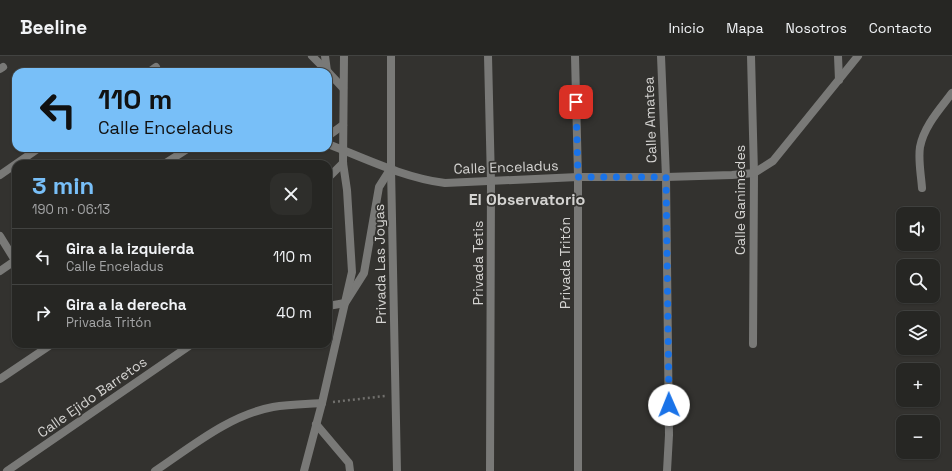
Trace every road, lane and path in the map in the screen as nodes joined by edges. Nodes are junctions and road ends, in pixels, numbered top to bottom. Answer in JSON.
{"nodes":[{"id":1,"x":312,"y":56,"type":"edge"},
{"id":2,"x":325,"y":56,"type":"edge"},
{"id":3,"x":344,"y":56,"type":"edge"},
{"id":4,"x":391,"y":56,"type":"edge"},
{"id":5,"x":488,"y":56,"type":"edge"},
{"id":6,"x":575,"y":56,"type":"edge"},
{"id":7,"x":661,"y":56,"type":"edge"},
{"id":8,"x":751,"y":56,"type":"edge"},
{"id":9,"x":838,"y":56,"type":"edge"},
{"id":10,"x":858,"y":56,"type":"edge"},
{"id":11,"x":324,"y":68,"type":"edge"},
{"id":12,"x":327,"y":68,"type":"edge"},
{"id":13,"x":332,"y":76,"type":"edge"},
{"id":14,"x":838,"y":80,"type":"junction"},
{"id":15,"x":343,"y":88,"type":"junction"},
{"id":16,"x":952,"y":94,"type":"edge"},
{"id":17,"x":343,"y":125,"type":"junction"},
{"id":18,"x":332,"y":133,"type":"edge"},
{"id":19,"x":332,"y":146,"type":"edge"},
{"id":20,"x":343,"y":150,"type":"junction"},
{"id":21,"x":33,"y":152,"type":"edge"},
{"id":22,"x":183,"y":152,"type":"edge"},
{"id":23,"x":22,"y":160,"type":"edge"},
{"id":24,"x":170,"y":160,"type":"edge"},
{"id":25,"x":343,"y":163,"type":"junction"},
{"id":26,"x":12,"y":167,"type":"edge"},
{"id":27,"x":391,"y":168,"type":"junction"},
{"id":28,"x":754,"y":173,"type":"junction"},
{"id":29,"x":332,"y":174,"type":"edge"},
{"id":30,"x":0,"y":175,"type":"edge"},
{"id":31,"x":578,"y":177,"type":"junction"},
{"id":32,"x":666,"y":177,"type":"junction"},
{"id":33,"x":491,"y":182,"type":"junction"},
{"id":34,"x":922,"y":188,"type":"dead end"},
{"id":35,"x":0,"y":236,"type":"edge"},
{"id":36,"x":12,"y":255,"type":"edge"},
{"id":37,"x":12,"y":264,"type":"edge"},
{"id":38,"x":0,"y":272,"type":"edge"},
{"id":39,"x":344,"y":303,"type":"junction"},
{"id":40,"x":332,"y":305,"type":"edge"},
{"id":41,"x":753,"y":344,"type":"dead end"},
{"id":42,"x":46,"y":348,"type":"edge"},
{"id":43,"x":186,"y":348,"type":"edge"},
{"id":44,"x":0,"y":379,"type":"edge"},
{"id":45,"x":396,"y":395,"type":"junction"},
{"id":46,"x":322,"y":403,"type":"junction"},
{"id":47,"x":316,"y":424,"type":"junction"},
{"id":48,"x":7,"y":471,"type":"edge"},
{"id":49,"x":155,"y":471,"type":"edge"},
{"id":50,"x":304,"y":471,"type":"edge"},
{"id":51,"x":350,"y":471,"type":"edge"},
{"id":52,"x":397,"y":471,"type":"edge"},
{"id":53,"x":490,"y":471,"type":"edge"},
{"id":54,"x":578,"y":471,"type":"edge"},
{"id":55,"x":667,"y":471,"type":"edge"}],
"edges":[{"from":1,"to":11,"type":"street"},
{"from":2,"to":12,"type":"street"},
{"from":3,"to":15,"type":"street"},
{"from":4,"to":27,"type":"street","name":"Privada Las Joyas"},
{"from":5,"to":33,"type":"street","name":"Privada Tetis"},
{"from":6,"to":31,"type":"street","name":"Privada Tritón"},
{"from":7,"to":32,"type":"street","name":"Calle Amatea"},
{"from":8,"to":28,"type":"street","name":"Calle Ganimedes"},
{"from":9,"to":14,"type":"street"},
{"from":10,"to":14,"type":"street"},
{"from":13,"to":15,"type":"street"},
{"from":14,"to":28,"type":"street"},
{"from":15,"to":17,"type":"street"},
{"from":16,"to":34,"type":"street"},
{"from":17,"to":18,"type":"street"},
{"from":17,"to":20,"type":"street"},
{"from":19,"to":20,"type":"street","name":"Calle Enceladus"},
{"from":20,"to":25,"type":"street"},
{"from":20,"to":27,"type":"street","name":"Calle Enceladus"},
{"from":21,"to":23,"type":"street"},
{"from":22,"to":24,"type":"street"},
{"from":25,"to":29,"type":"street"},
{"from":25,"to":39,"type":"street"},
{"from":26,"to":30,"type":"street"},
{"from":27,"to":33,"type":"street","name":"Calle Enceladus"},
{"from":27,"to":39,"type":"street"},
{"from":27,"to":45,"type":"street","name":"Privada Las Joyas"},
{"from":28,"to":32,"type":"street","name":"Calle Enceladus"},
{"from":28,"to":41,"type":"street","name":"Calle Ganimedes"},
{"from":31,"to":32,"type":"street","name":"Calle Enceladus"},
{"from":31,"to":33,"type":"street","name":"Calle Enceladus"},
{"from":31,"to":54,"type":"street","name":"Privada Tritón"},
{"from":32,"to":55,"type":"street","name":"Calle Amatea"},
{"from":33,"to":53,"type":"street","name":"Privada Tetis"},
{"from":35,"to":36,"type":"street"},
{"from":37,"to":38,"type":"street"},
{"from":39,"to":40,"type":"street"},
{"from":39,"to":46,"type":"street"},
{"from":42,"to":44,"type":"street"},
{"from":43,"to":48,"type":"street","name":"Calle Ejido Barretos"},
{"from":45,"to":46,"type":"path"},
{"from":45,"to":52,"type":"street","name":"Privada Las Joyas"},
{"from":46,"to":47,"type":"street"},
{"from":46,"to":49,"type":"street"},
{"from":47,"to":50,"type":"street"},
{"from":47,"to":51,"type":"street"}]}
